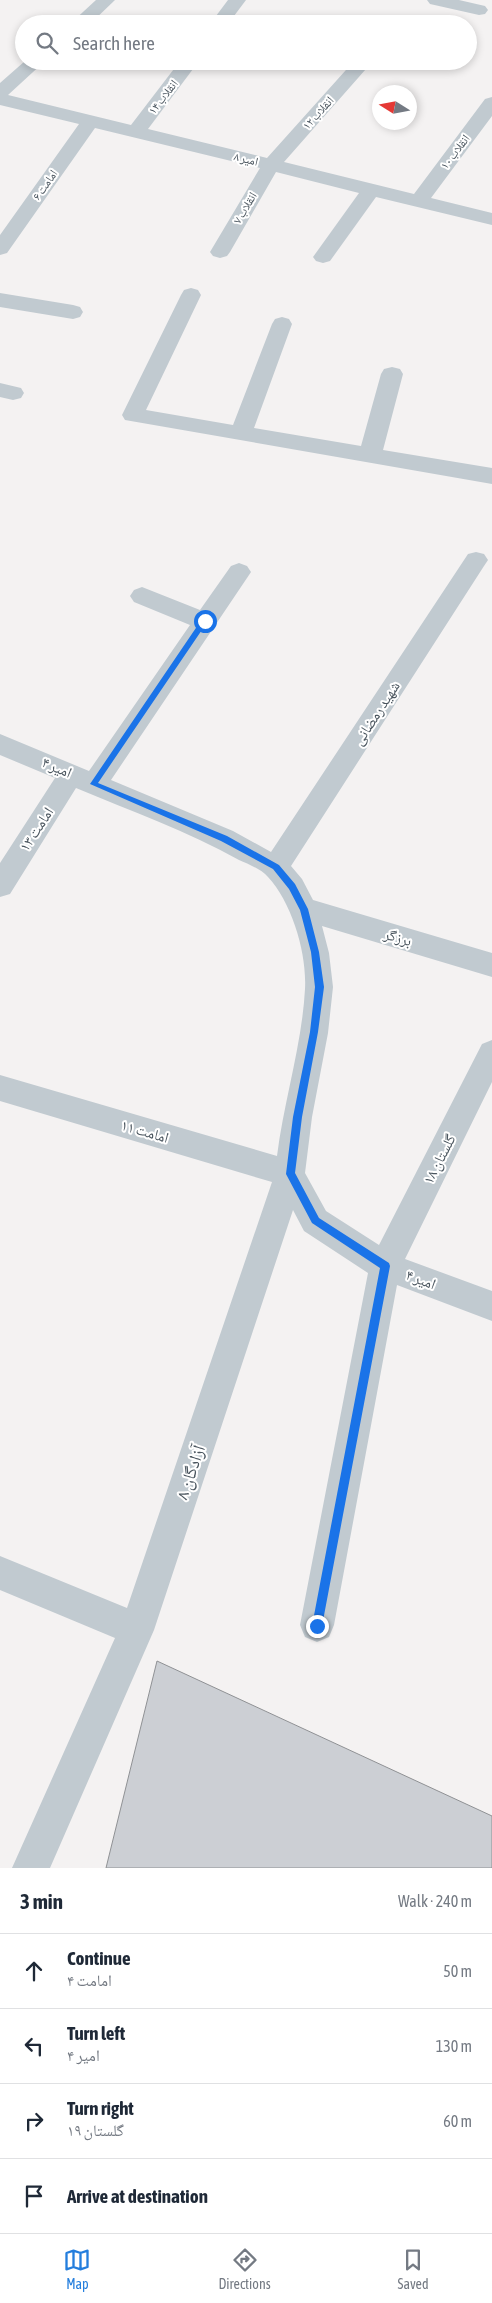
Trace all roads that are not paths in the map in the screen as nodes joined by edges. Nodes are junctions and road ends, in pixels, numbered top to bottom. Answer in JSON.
{"nodes":[{"id":1,"x":106,"y":0,"type":"edge"},
{"id":2,"x":237,"y":0,"type":"edge"},
{"id":3,"x":436,"y":0,"type":"edge"},
{"id":4,"x":479,"y":10,"type":"dead end"},
{"id":5,"x":89,"y":15,"type":"edge"},
{"id":6,"x":226,"y":15,"type":"edge"},
{"id":7,"x":26,"y":70,"type":"edge"},
{"id":8,"x":183,"y":70,"type":"edge"},
{"id":9,"x":356,"y":70,"type":"edge"},
{"id":10,"x":0,"y":93,"type":"edge"},
{"id":11,"x":0,"y":99,"type":"edge"},
{"id":12,"x":492,"y":103,"type":"edge"},
{"id":13,"x":90,"y":121,"type":"junction"},
{"id":14,"x":136,"y":132,"type":"junction"},
{"id":15,"x":271,"y":165,"type":"junction"},
{"id":16,"x":372,"y":189,"type":"junction"},
{"id":17,"x":419,"y":201,"type":"junction"},
{"id":18,"x":492,"y":219,"type":"edge"},
{"id":19,"x":0,"y":249,"type":"edge"},
{"id":20,"x":220,"y":252,"type":"dead end"},
{"id":21,"x":324,"y":257,"type":"dead end"},
{"id":22,"x":191,"y":295,"type":"dead end"},
{"id":23,"x":0,"y":300,"type":"edge"},
{"id":24,"x":73,"y":312,"type":"dead end"},
{"id":25,"x":282,"y":324,"type":"dead end"},
{"id":26,"x":392,"y":374,"type":"dead end"},
{"id":27,"x":241,"y":434,"type":"junction"},
{"id":28,"x":370,"y":455,"type":"junction"},
{"id":29,"x":492,"y":476,"type":"edge"},
{"id":30,"x":476,"y":560,"type":"dead end"},
{"id":31,"x":238,"y":572,"type":"dead end"},
{"id":32,"x":142,"y":596,"type":"dead end"},
{"id":33,"x":205,"y":621,"type":"junction"},
{"id":34,"x":0,"y":744,"type":"edge"},
{"id":35,"x":83,"y":779,"type":"junction"},
{"id":36,"x":276,"y":867,"type":"junction"},
{"id":37,"x":0,"y":886,"type":"edge"},
{"id":38,"x":304,"y":909,"type":"junction"},
{"id":39,"x":492,"y":965,"type":"edge"},
{"id":40,"x":492,"y":1053,"type":"edge"},
{"id":41,"x":0,"y":1088,"type":"edge"},
{"id":42,"x":290,"y":1174,"type":"junction"},
{"id":43,"x":385,"y":1266,"type":"junction"},
{"id":44,"x":492,"y":1306,"type":"edge"},
{"id":45,"x":0,"y":1573,"type":"edge"},
{"id":46,"x":317,"y":1626,"type":"dead end"},
{"id":47,"x":137,"y":1630,"type":"junction"},
{"id":48,"x":31,"y":1868,"type":"edge"}],
"edges":[{"from":1,"to":5,"type":"street"},
{"from":2,"to":6,"type":"street"},
{"from":3,"to":4,"type":"street"},
{"from":7,"to":10,"type":"street"},
{"from":8,"to":14,"type":"street","name":"انقلاب ۱۴"},
{"from":9,"to":15,"type":"street","name":"انقلاب ۱۲"},
{"from":11,"to":13,"type":"street","name":"امیر ۸"},
{"from":12,"to":17,"type":"street","name":"انقلاب ۱۰"},
{"from":13,"to":14,"type":"street","name":"امیر ۸"},
{"from":13,"to":19,"type":"street","name":"امامت ۶"},
{"from":14,"to":15,"type":"street","name":"امیر ۸"},
{"from":15,"to":16,"type":"street","name":"امیر ۸"},
{"from":15,"to":20,"type":"street","name":"انقلاب ۷"},
{"from":16,"to":17,"type":"street","name":"امیر ۸"},
{"from":16,"to":21,"type":"street"},
{"from":17,"to":18,"type":"street","name":"امیر ۸"},
{"from":22,"to":27,"type":"street"},
{"from":23,"to":24,"type":"street"},
{"from":25,"to":27,"type":"street"},
{"from":26,"to":28,"type":"street"},
{"from":27,"to":28,"type":"street"},
{"from":28,"to":29,"type":"street"},
{"from":30,"to":36,"type":"street","name":"شهید رمضانی"},
{"from":31,"to":33,"type":"street","name":"امامت ۱۳"},
{"from":32,"to":33,"type":"street"},
{"from":33,"to":35,"type":"street","name":"امامت ۱۳"},
{"from":34,"to":35,"type":"street","name":"امیر ۴"},
{"from":35,"to":36,"type":"street","name":"امیر ۴"},
{"from":35,"to":37,"type":"street","name":"امامت ۱۳"},
{"from":36,"to":38,"type":"street","name":"امیر ۴"},
{"from":38,"to":39,"type":"street","name":"برزگر"},
{"from":38,"to":42,"type":"street","name":"امیر ۴"},
{"from":40,"to":43,"type":"street","name":"گلستان ۱۸"},
{"from":41,"to":42,"type":"street","name":"امامت ۱۱"},
{"from":42,"to":43,"type":"street","name":"امیر ۴"},
{"from":42,"to":47,"type":"street","name":"آزادگان ۸"},
{"from":43,"to":44,"type":"street","name":"امیر ۴"},
{"from":43,"to":46,"type":"street","name":"گلستان ۱۸"},
{"from":45,"to":47,"type":"street"},
{"from":47,"to":48,"type":"street","name":"آزادگان ۸"}]}
